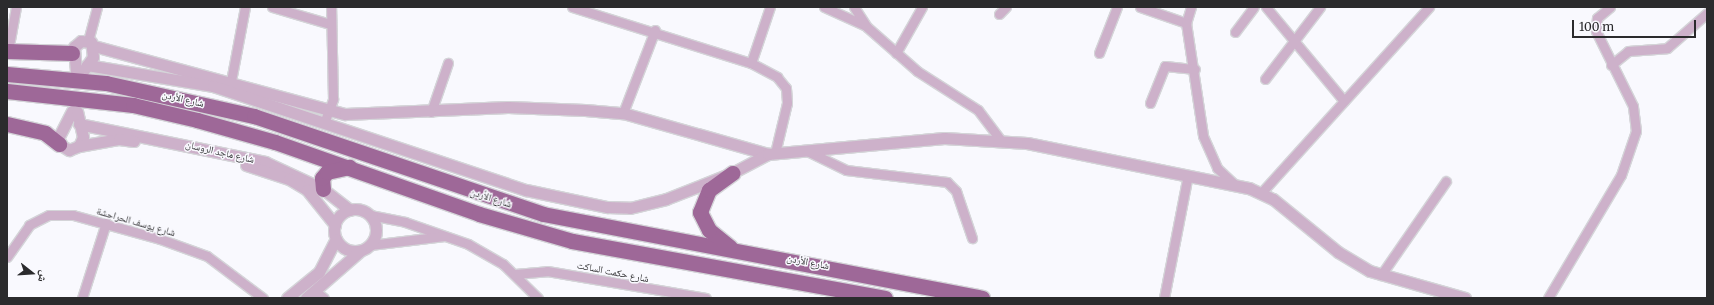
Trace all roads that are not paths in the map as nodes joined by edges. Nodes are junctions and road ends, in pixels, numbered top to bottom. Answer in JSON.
{"nodes":[{"id":1,"x":16,"y":7,"type":"edge"},
{"id":2,"x":97,"y":7,"type":"edge"},
{"id":3,"x":245,"y":7,"type":"edge"},
{"id":4,"x":272,"y":7,"type":"edge"},
{"id":5,"x":331,"y":7,"type":"edge"},
{"id":6,"x":572,"y":7,"type":"edge"},
{"id":7,"x":770,"y":7,"type":"edge"},
{"id":8,"x":824,"y":7,"type":"edge"},
{"id":9,"x":854,"y":7,"type":"edge"},
{"id":10,"x":922,"y":7,"type":"edge"},
{"id":11,"x":1006,"y":7,"type":"edge"},
{"id":12,"x":1117,"y":7,"type":"edge"},
{"id":13,"x":1140,"y":7,"type":"edge"},
{"id":14,"x":1191,"y":7,"type":"edge"},
{"id":15,"x":1254,"y":7,"type":"edge"},
{"id":16,"x":1266,"y":7,"type":"edge"},
{"id":17,"x":1320,"y":7,"type":"edge"},
{"id":18,"x":1429,"y":7,"type":"edge"},
{"id":19,"x":1610,"y":7,"type":"edge"},
{"id":20,"x":1707,"y":13,"type":"edge"},
{"id":21,"x":999,"y":14,"type":"dead end"},
{"id":22,"x":1186,"y":23,"type":"junction"},
{"id":23,"x":330,"y":24,"type":"junction"},
{"id":24,"x":867,"y":27,"type":"junction"},
{"id":25,"x":655,"y":30,"type":"junction"},
{"id":26,"x":1235,"y":32,"type":"dead end"},
{"id":27,"x":1296,"y":41,"type":"junction"},
{"id":28,"x":91,"y":43,"type":"junction"},
{"id":29,"x":7,"y":51,"type":"edge"},
{"id":30,"x":72,"y":53,"type":"junction"},
{"id":31,"x":896,"y":53,"type":"junction"},
{"id":32,"x":1099,"y":53,"type":"dead end"},
{"id":33,"x":448,"y":62,"type":"dead end"},
{"id":34,"x":752,"y":62,"type":"junction"},
{"id":35,"x":1611,"y":65,"type":"junction"},
{"id":36,"x":1195,"y":69,"type":"junction"},
{"id":37,"x":82,"y":70,"type":"junction"},
{"id":38,"x":7,"y":74,"type":"edge"},
{"id":39,"x":1265,"y":79,"type":"dead end"},
{"id":40,"x":231,"y":80,"type":"junction"},
{"id":41,"x":7,"y":91,"type":"edge"},
{"id":42,"x":1344,"y":101,"type":"junction"},
{"id":43,"x":1150,"y":103,"type":"dead end"},
{"id":44,"x":329,"y":110,"type":"junction"},
{"id":45,"x":431,"y":112,"type":"junction"},
{"id":46,"x":623,"y":113,"type":"junction"},
{"id":47,"x":324,"y":123,"type":"junction"},
{"id":48,"x":7,"y":124,"type":"edge"},
{"id":49,"x":79,"y":124,"type":"junction"},
{"id":50,"x":1000,"y":140,"type":"junction"},
{"id":51,"x":59,"y":144,"type":"junction"},
{"id":52,"x":79,"y":146,"type":"junction"},
{"id":53,"x":809,"y":152,"type":"junction"},
{"id":54,"x":772,"y":154,"type":"junction"},
{"id":55,"x":349,"y":167,"type":"junction"},
{"id":56,"x":732,"y":173,"type":"junction"},
{"id":57,"x":1188,"y":175,"type":"junction"},
{"id":58,"x":1446,"y":181,"type":"dead end"},
{"id":59,"x":1233,"y":183,"type":"junction"},
{"id":60,"x":323,"y":189,"type":"junction"},
{"id":61,"x":1261,"y":193,"type":"junction"},
{"id":62,"x":350,"y":210,"type":"junction"},
{"id":63,"x":370,"y":215,"type":"junction"},
{"id":64,"x":106,"y":223,"type":"junction"},
{"id":65,"x":335,"y":225,"type":"junction"},
{"id":66,"x":447,"y":236,"type":"junction"},
{"id":67,"x":972,"y":238,"type":"dead end"},
{"id":68,"x":336,"y":239,"type":"junction"},
{"id":69,"x":370,"y":245,"type":"junction"},
{"id":70,"x":731,"y":247,"type":"junction"},
{"id":71,"x":360,"y":251,"type":"junction"},
{"id":72,"x":7,"y":257,"type":"edge"},
{"id":73,"x":515,"y":274,"type":"junction"},
{"id":74,"x":1381,"y":275,"type":"junction"},
{"id":75,"x":315,"y":291,"type":"junction"},
{"id":76,"x":82,"y":298,"type":"edge"},
{"id":77,"x":263,"y":298,"type":"edge"},
{"id":78,"x":287,"y":298,"type":"edge"},
{"id":79,"x":306,"y":298,"type":"edge"},
{"id":80,"x":324,"y":298,"type":"edge"},
{"id":81,"x":538,"y":298,"type":"edge"},
{"id":82,"x":706,"y":298,"type":"edge"},
{"id":83,"x":885,"y":298,"type":"edge"},
{"id":84,"x":982,"y":298,"type":"edge"},
{"id":85,"x":1164,"y":298,"type":"edge"},
{"id":86,"x":1465,"y":298,"type":"edge"},
{"id":87,"x":1548,"y":298,"type":"edge"}],
"edges":[{"from":1,"to":29,"type":"street"},
{"from":2,"to":28,"type":"street"},
{"from":3,"to":40,"type":"street"},
{"from":4,"to":23,"type":"street"},
{"from":5,"to":23,"type":"street"},
{"from":6,"to":25,"type":"street"},
{"from":7,"to":34,"type":"street"},
{"from":8,"to":24,"type":"street"},
{"from":9,"to":24,"type":"street"},
{"from":10,"to":31,"type":"street"},
{"from":11,"to":21,"type":"street"},
{"from":12,"to":32,"type":"street"},
{"from":13,"to":22,"type":"street"},
{"from":14,"to":22,"type":"street"},
{"from":15,"to":26,"type":"street"},
{"from":16,"to":27,"type":"street"},
{"from":17,"to":27,"type":"street"},
{"from":18,"to":42,"type":"street"},
{"from":19,"to":35,"type":"street"},
{"from":20,"to":35,"type":"street"},
{"from":22,"to":36,"type":"street"},
{"from":23,"to":44,"type":"street"},
{"from":24,"to":31,"type":"street"},
{"from":25,"to":34,"type":"street"},
{"from":25,"to":46,"type":"street"},
{"from":27,"to":39,"type":"street"},
{"from":27,"to":42,"type":"street"},
{"from":28,"to":30,"type":"street"},
{"from":28,"to":37,"type":"street"},
{"from":28,"to":40,"type":"street"},
{"from":29,"to":30,"type":"highway"},
{"from":30,"to":37,"type":"street"},
{"from":31,"to":50,"type":"street"},
{"from":33,"to":45,"type":"street"},
{"from":34,"to":54,"type":"street"},
{"from":35,"to":87,"type":"street"},
{"from":36,"to":43,"type":"street"},
{"from":36,"to":59,"type":"street"},
{"from":37,"to":47,"type":"street"},
{"from":38,"to":70,"type":"highway","name":"شارع الأردن"},
{"from":40,"to":44,"type":"street"},
{"from":41,"to":55,"type":"highway","name":"شارع الأردن"},
{"from":42,"to":61,"type":"street"},
{"from":44,"to":45,"type":"street"},
{"from":44,"to":47,"type":"street"},
{"from":45,"to":46,"type":"street"},
{"from":46,"to":54,"type":"street"},
{"from":47,"to":56,"type":"street"},
{"from":48,"to":51,"type":"highway"},
{"from":49,"to":51,"type":"street"},
{"from":49,"to":52,"type":"street"},
{"from":49,"to":60,"type":"street","name":"شارع ماجد الروسان"},
{"from":50,"to":53,"type":"street"},
{"from":50,"to":57,"type":"street"},
{"from":51,"to":52,"type":"street","name":"شارع ماجد الروسان"},
{"from":52,"to":65,"type":"street","name":"شارع ماجد الروسان"},
{"from":53,"to":54,"type":"street"},
{"from":53,"to":67,"type":"street"},
{"from":54,"to":56,"type":"street"},
{"from":55,"to":60,"type":"highway"},
{"from":55,"to":83,"type":"highway","name":"شارع الأردن"},
{"from":56,"to":70,"type":"highway"},
{"from":57,"to":59,"type":"street"},
{"from":57,"to":85,"type":"street"},
{"from":58,"to":74,"type":"street"},
{"from":59,"to":61,"type":"street"},
{"from":60,"to":62,"type":"street","name":"شارع ماجد الروسان"},
{"from":61,"to":74,"type":"street"},
{"from":62,"to":63,"type":"street"},
{"from":62,"to":65,"type":"street"},
{"from":63,"to":66,"type":"street"},
{"from":63,"to":69,"type":"street"},
{"from":64,"to":72,"type":"street","name":"شارع يوسف الحراحشة"},
{"from":64,"to":76,"type":"street"},
{"from":64,"to":77,"type":"street","name":"شارع يوسف الحراحشة"},
{"from":65,"to":68,"type":"street"},
{"from":66,"to":69,"type":"street"},
{"from":66,"to":73,"type":"street"},
{"from":68,"to":71,"type":"street"},
{"from":68,"to":78,"type":"street"},
{"from":69,"to":71,"type":"street"},
{"from":70,"to":84,"type":"highway","name":"شارع الأردن"},
{"from":71,"to":75,"type":"street"},
{"from":73,"to":81,"type":"street"},
{"from":73,"to":82,"type":"street","name":"شارع حكمت الساكت"},
{"from":74,"to":86,"type":"street"},
{"from":75,"to":79,"type":"street"},
{"from":75,"to":80,"type":"street"}]}
